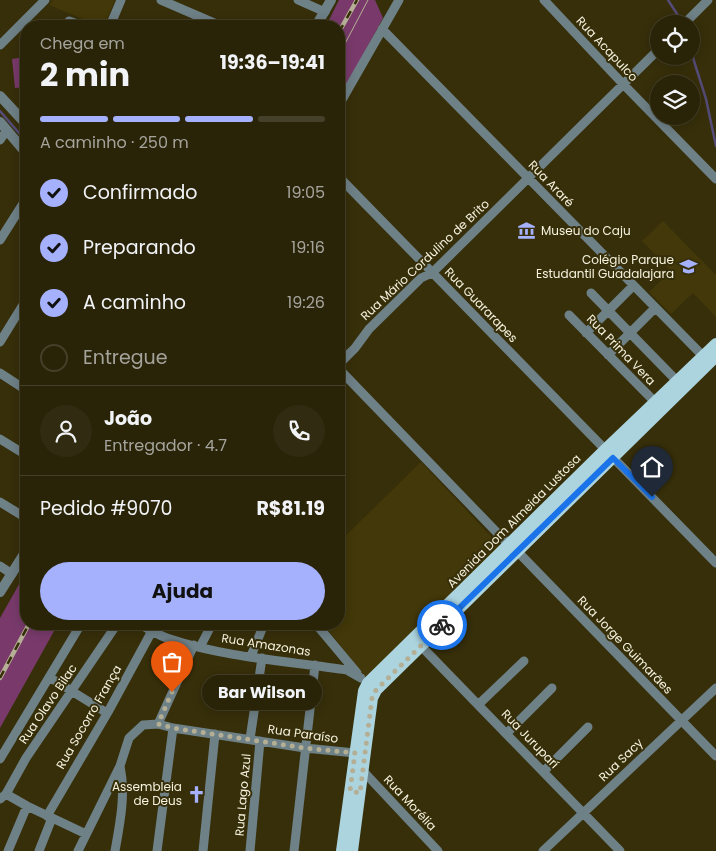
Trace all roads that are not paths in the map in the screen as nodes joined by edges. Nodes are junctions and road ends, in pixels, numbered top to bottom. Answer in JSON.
{"nodes":[{"id":1,"x":45,"y":0,"type":"edge"},
{"id":2,"x":121,"y":0,"type":"edge"},
{"id":3,"x":161,"y":0,"type":"edge"},
{"id":4,"x":298,"y":0,"type":"edge"},
{"id":5,"x":332,"y":0,"type":"edge"},
{"id":6,"x":399,"y":0,"type":"edge"},
{"id":7,"x":544,"y":0,"type":"edge"},
{"id":8,"x":708,"y":0,"type":"edge"},
{"id":9,"x":325,"y":12,"type":"junction"},
{"id":10,"x":693,"y":15,"type":"edge"},
{"id":11,"x":25,"y":20,"type":"edge"},
{"id":12,"x":113,"y":20,"type":"edge"},
{"id":13,"x":207,"y":20,"type":"edge"},
{"id":14,"x":320,"y":20,"type":"edge"},
{"id":15,"x":20,"y":26,"type":"edge"},
{"id":16,"x":382,"y":29,"type":"junction"},
{"id":17,"x":0,"y":46,"type":"edge"},
{"id":18,"x":650,"y":58,"type":"edge"},
{"id":19,"x":623,"y":84,"type":"junction"},
{"id":20,"x":345,"y":94,"type":"edge"},
{"id":21,"x":0,"y":96,"type":"edge"},
{"id":22,"x":20,"y":114,"type":"edge"},
{"id":23,"x":3,"y":126,"type":"edge"},
{"id":24,"x":0,"y":140,"type":"edge"},
{"id":25,"x":20,"y":146,"type":"edge"},
{"id":26,"x":528,"y":179,"type":"junction"},
{"id":27,"x":716,"y":180,"type":"edge"},
{"id":28,"x":345,"y":183,"type":"edge"},
{"id":29,"x":20,"y":208,"type":"edge"},
{"id":30,"x":0,"y":240,"type":"edge"},
{"id":31,"x":432,"y":273,"type":"junction"},
{"id":32,"x":634,"y":286,"type":"junction"},
{"id":33,"x":591,"y":293,"type":"dead end"},
{"id":34,"x":655,"y":308,"type":"junction"},
{"id":35,"x":20,"y":310,"type":"edge"},
{"id":36,"x":608,"y":311,"type":"junction"},
{"id":37,"x":569,"y":315,"type":"dead end"},
{"id":38,"x":586,"y":332,"type":"junction"},
{"id":39,"x":630,"y":333,"type":"junction"},
{"id":40,"x":0,"y":342,"type":"edge"},
{"id":41,"x":716,"y":344,"type":"edge"},
{"id":42,"x":608,"y":355,"type":"junction"},
{"id":43,"x":345,"y":358,"type":"edge"},
{"id":44,"x":711,"y":361,"type":"edge"},
{"id":45,"x":0,"y":373,"type":"edge"},
{"id":46,"x":345,"y":375,"type":"edge"},
{"id":47,"x":677,"y":381,"type":"junction"},
{"id":48,"x":20,"y":386,"type":"edge"},
{"id":49,"x":655,"y":402,"type":"junction"},
{"id":50,"x":0,"y":438,"type":"edge"},
{"id":51,"x":20,"y":451,"type":"edge"},
{"id":52,"x":609,"y":454,"type":"junction"},
{"id":53,"x":0,"y":502,"type":"edge"},
{"id":54,"x":20,"y":514,"type":"edge"},
{"id":55,"x":513,"y":548,"type":"junction"},
{"id":56,"x":20,"y":561,"type":"edge"},
{"id":57,"x":716,"y":563,"type":"edge"},
{"id":58,"x":0,"y":566,"type":"edge"},
{"id":59,"x":12,"y":574,"type":"junction"},
{"id":60,"x":0,"y":592,"type":"edge"},
{"id":61,"x":77,"y":630,"type":"edge"},
{"id":62,"x":113,"y":630,"type":"edge"},
{"id":63,"x":208,"y":630,"type":"edge"},
{"id":64,"x":262,"y":630,"type":"edge"},
{"id":65,"x":321,"y":630,"type":"edge"},
{"id":66,"x":152,"y":631,"type":"joint"},
{"id":67,"x":197,"y":646,"type":"junction"},
{"id":68,"x":421,"y":646,"type":"junction"},
{"id":69,"x":251,"y":656,"type":"junction"},
{"id":70,"x":262,"y":658,"type":"junction"},
{"id":71,"x":524,"y":661,"type":"dead end"},
{"id":72,"x":315,"y":665,"type":"junction"},
{"id":73,"x":49,"y":677,"type":"junction"},
{"id":74,"x":365,"y":680,"type":"junction"},
{"id":75,"x":552,"y":688,"type":"dead end"},
{"id":76,"x":716,"y":688,"type":"edge"},
{"id":77,"x":71,"y":692,"type":"junction"},
{"id":78,"x":479,"y":704,"type":"junction"},
{"id":79,"x":107,"y":714,"type":"junction"},
{"id":80,"x":681,"y":720,"type":"junction"},
{"id":81,"x":158,"y":724,"type":"junction"},
{"id":82,"x":588,"y":727,"type":"dead end"},
{"id":83,"x":173,"y":728,"type":"junction"},
{"id":84,"x":507,"y":733,"type":"junction"},
{"id":85,"x":215,"y":734,"type":"junction"},
{"id":86,"x":250,"y":739,"type":"junction"},
{"id":87,"x":260,"y":740,"type":"junction"},
{"id":88,"x":305,"y":748,"type":"junction"},
{"id":89,"x":355,"y":753,"type":"junction"},
{"id":90,"x":716,"y":756,"type":"edge"},
{"id":91,"x":0,"y":758,"type":"edge"},
{"id":92,"x":120,"y":766,"type":"junction"},
{"id":93,"x":363,"y":771,"type":"junction"},
{"id":94,"x":544,"y":771,"type":"junction"},
{"id":95,"x":355,"y":792,"type":"junction"},
{"id":96,"x":3,"y":797,"type":"edge"},
{"id":97,"x":27,"y":806,"type":"junction"},
{"id":98,"x":584,"y":812,"type":"junction"},
{"id":99,"x":50,"y":817,"type":"junction"},
{"id":100,"x":86,"y":834,"type":"junction"},
{"id":101,"x":8,"y":851,"type":"edge"},
{"id":102,"x":39,"y":851,"type":"edge"},
{"id":103,"x":78,"y":851,"type":"edge"},
{"id":104,"x":115,"y":851,"type":"edge"},
{"id":105,"x":157,"y":851,"type":"edge"},
{"id":106,"x":203,"y":851,"type":"edge"},
{"id":107,"x":250,"y":851,"type":"edge"},
{"id":108,"x":294,"y":851,"type":"edge"},
{"id":109,"x":342,"y":851,"type":"edge"},
{"id":110,"x":352,"y":851,"type":"edge"},
{"id":111,"x":438,"y":851,"type":"edge"},
{"id":112,"x":543,"y":851,"type":"edge"},
{"id":113,"x":620,"y":851,"type":"edge"}],
"edges":[{"from":1,"to":11,"type":"street"},
{"from":2,"to":12,"type":"street"},
{"from":3,"to":13,"type":"street"},
{"from":4,"to":9,"type":"street"},
{"from":5,"to":9,"type":"street"},
{"from":6,"to":16,"type":"street"},
{"from":7,"to":19,"type":"street","name":"Rua Acapulco"},
{"from":8,"to":10,"type":"street"},
{"from":9,"to":14,"type":"street"},
{"from":15,"to":17,"type":"street"},
{"from":16,"to":20,"type":"street"},
{"from":16,"to":26,"type":"street","name":"Rua Araré"},
{"from":18,"to":19,"type":"street","name":"Rua Mário Cordulino de Brito"},
{"from":19,"to":26,"type":"street","name":"Rua Mário Cordulino de Brito"},
{"from":19,"to":27,"type":"street","name":"Rua Acapulco"},
{"from":21,"to":22,"type":"street"},
{"from":23,"to":24,"type":"street"},
{"from":23,"to":25,"type":"street"},
{"from":26,"to":31,"type":"street","name":"Rua Mário Cordulino de Brito"},
{"from":26,"to":32,"type":"street","name":"Rua Araré"},
{"from":28,"to":31,"type":"street","name":"Rua Guararapes"},
{"from":29,"to":30,"type":"street"},
{"from":31,"to":43,"type":"street","name":"Rua Mário Cordulino de Brito"},
{"from":31,"to":52,"type":"street","name":"Rua Guararapes"},
{"from":32,"to":34,"type":"street","name":"Rua Araré"},
{"from":32,"to":36,"type":"street"},
{"from":33,"to":36,"type":"street"},
{"from":34,"to":39,"type":"street"},
{"from":34,"to":44,"type":"street","name":"Rua Araré"},
{"from":35,"to":40,"type":"street"},
{"from":36,"to":38,"type":"street"},
{"from":36,"to":39,"type":"street"},
{"from":37,"to":38,"type":"street","name":"Rua Prima Vera"},
{"from":38,"to":42,"type":"street","name":"Rua Prima Vera"},
{"from":39,"to":42,"type":"street"},
{"from":39,"to":47,"type":"street"},
{"from":41,"to":44,"type":"main road","name":"Avenida Dom Almeida Lustosa"},
{"from":42,"to":49,"type":"street","name":"Rua Prima Vera"},
{"from":44,"to":47,"type":"main road","name":"Avenida Dom Almeida Lustosa"},
{"from":44,"to":52,"type":"main road","name":"Avenida Dom Almeida Lustosa"},
{"from":45,"to":48,"type":"street"},
{"from":46,"to":55,"type":"street","name":"Rua Jorge Guimarães"},
{"from":47,"to":49,"type":"main road","name":"Avenida Dom Almeida Lustosa"},
{"from":49,"to":52,"type":"main road","name":"Avenida Dom Almeida Lustosa"},
{"from":50,"to":51,"type":"street"},
{"from":52,"to":55,"type":"main road","name":"Avenida Dom Almeida Lustosa"},
{"from":52,"to":57,"type":"street","name":"Rua Guararapes"},
{"from":53,"to":54,"type":"street"},
{"from":55,"to":68,"type":"main road","name":"Avenida Dom Almeida Lustosa"},
{"from":55,"to":74,"type":"main road","name":"Avenida Dom Almeida Lustosa"},
{"from":55,"to":80,"type":"street","name":"Rua Jorge Guimarães"},
{"from":56,"to":59,"type":"street"},
{"from":58,"to":59,"type":"street"},
{"from":59,"to":60,"type":"street"},
{"from":61,"to":73,"type":"street"},
{"from":62,"to":77,"type":"street","name":"Rua Olavo Bilac"},
{"from":63,"to":67,"type":"street"},
{"from":64,"to":69,"type":"street"},
{"from":65,"to":74,"type":"street"},
{"from":66,"to":67,"type":"street","name":"Rua Amazonas"},
{"from":66,"to":79,"type":"street","name":"Rua Socorro França"},
{"from":67,"to":69,"type":"street","name":"Rua Amazonas"},
{"from":67,"to":81,"type":"street"},
{"from":68,"to":78,"type":"street","name":"Rua Juruparí"},
{"from":68,"to":93,"type":"main road","name":"Avenida Dom Almeida Lustosa"},
{"from":69,"to":70,"type":"street","name":"Rua Amazonas"},
{"from":70,"to":72,"type":"street","name":"Rua Amazonas"},
{"from":70,"to":86,"type":"street","name":"Rua Lago Azul"},
{"from":71,"to":78,"type":"street"},
{"from":72,"to":74,"type":"street","name":"Rua Amazonas"},
{"from":72,"to":88,"type":"street"},
{"from":73,"to":77,"type":"street"},
{"from":73,"to":91,"type":"street"},
{"from":74,"to":89,"type":"main road","name":"Avenida Dom Almeida Lustosa"},
{"from":75,"to":84,"type":"street"},
{"from":76,"to":80,"type":"street","name":"Rua Sacy"},
{"from":77,"to":79,"type":"street"},
{"from":77,"to":96,"type":"street","name":"Rua Olavo Bilac"},
{"from":78,"to":84,"type":"street","name":"Rua Juruparí"},
{"from":79,"to":99,"type":"street","name":"Rua Socorro França"},
{"from":80,"to":90,"type":"street","name":"Rua Jorge Guimarães"},
{"from":80,"to":98,"type":"street","name":"Rua Sacy"},
{"from":81,"to":83,"type":"street","name":"Rua Paraíso"},
{"from":81,"to":92,"type":"street"},
{"from":82,"to":94,"type":"street"},
{"from":83,"to":85,"type":"street","name":"Rua Paraíso"},
{"from":83,"to":105,"type":"street"},
{"from":84,"to":94,"type":"street","name":"Rua Juruparí"},
{"from":85,"to":86,"type":"street","name":"Rua Paraíso"},
{"from":85,"to":106,"type":"street"},
{"from":86,"to":87,"type":"street","name":"Rua Paraíso"},
{"from":87,"to":88,"type":"street","name":"Rua Paraíso"},
{"from":87,"to":107,"type":"street","name":"Rua Lago Azul"},
{"from":88,"to":89,"type":"street","name":"Rua Paraíso"},
{"from":88,"to":108,"type":"street"},
{"from":89,"to":95,"type":"main road","name":"Avenida Dom Almeida Lustosa"},
{"from":92,"to":100,"type":"street"},
{"from":92,"to":104,"type":"street"},
{"from":93,"to":95,"type":"main road","name":"Avenida Dom Almeida Lustosa"},
{"from":93,"to":111,"type":"street","name":"Rua Morélia"},
{"from":94,"to":98,"type":"street","name":"Rua Juruparí"},
{"from":95,"to":109,"type":"main road","name":"Avenida Dom Almeida Lustosa"},
{"from":95,"to":110,"type":"main road","name":"Avenida Dom Almeida Lustosa"},
{"from":96,"to":97,"type":"street"},
{"from":97,"to":99,"type":"street"},
{"from":97,"to":101,"type":"street"},
{"from":98,"to":112,"type":"street","name":"Rua Sacy"},
{"from":98,"to":113,"type":"street","name":"Rua Juruparí"},
{"from":99,"to":100,"type":"street"},
{"from":99,"to":102,"type":"street","name":"Rua Socorro França"},
{"from":100,"to":103,"type":"street"}]}
